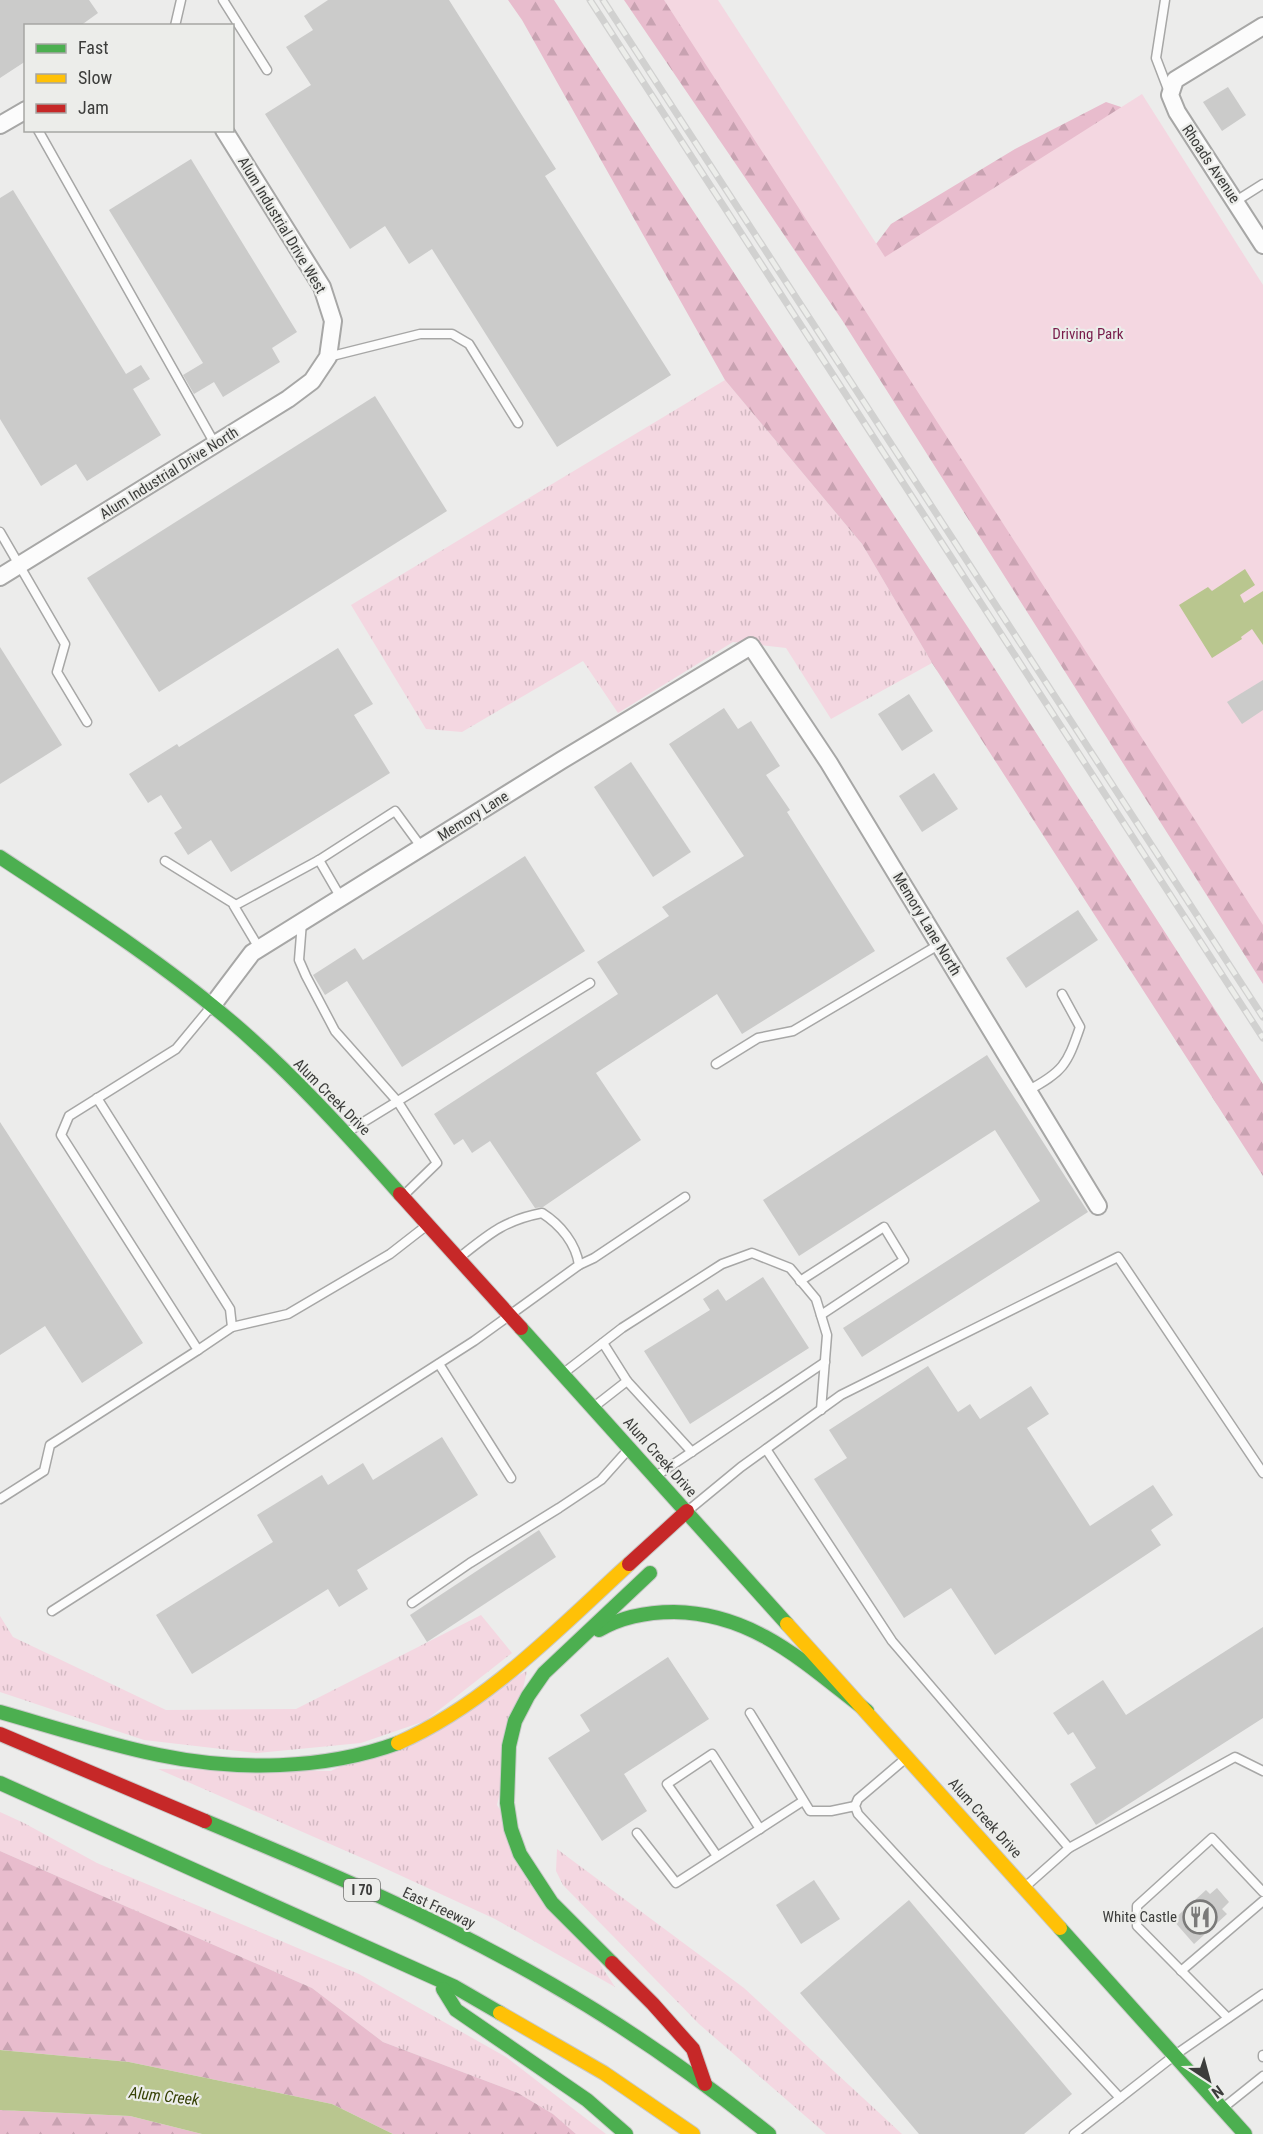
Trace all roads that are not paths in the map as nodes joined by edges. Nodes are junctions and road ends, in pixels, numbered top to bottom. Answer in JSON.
{"nodes":[{"id":1,"x":181,"y":0,"type":"edge"},
{"id":2,"x":223,"y":0,"type":"edge"},
{"id":3,"x":1166,"y":0,"type":"edge"},
{"id":4,"x":175,"y":24,"type":"edge"},
{"id":5,"x":1263,"y":26,"type":"edge"},
{"id":6,"x":267,"y":70,"type":"dead end"},
{"id":7,"x":1173,"y":88,"type":"junction"},
{"id":8,"x":24,"y":111,"type":"edge"},
{"id":9,"x":0,"y":125,"type":"edge"},
{"id":10,"x":39,"y":132,"type":"edge"},
{"id":11,"x":225,"y":132,"type":"edge"},
{"id":12,"x":1263,"y":184,"type":"edge"},
{"id":13,"x":1236,"y":201,"type":"junction"},
{"id":14,"x":1263,"y":245,"type":"edge"},
{"id":15,"x":328,"y":357,"type":"junction"},
{"id":16,"x":518,"y":423,"type":"dead end"},
{"id":17,"x":215,"y":444,"type":"junction"},
{"id":18,"x":0,"y":532,"type":"edge"},
{"id":19,"x":20,"y":565,"type":"junction"},
{"id":20,"x":0,"y":577,"type":"edge"},
{"id":21,"x":751,"y":646,"type":"joint"},
{"id":22,"x":87,"y":722,"type":"dead end"},
{"id":23,"x":422,"y":848,"type":"junction"},
{"id":24,"x":0,"y":857,"type":"edge"},
{"id":25,"x":319,"y":860,"type":"junction"},
{"id":26,"x":165,"y":861,"type":"dead end"},
{"id":27,"x":341,"y":898,"type":"junction"},
{"id":28,"x":236,"y":905,"type":"junction"},
{"id":29,"x":302,"y":922,"type":"junction"},
{"id":30,"x":940,"y":944,"type":"junction"},
{"id":31,"x":259,"y":948,"type":"junction"},
{"id":32,"x":590,"y":984,"type":"dead end"},
{"id":33,"x":1062,"y":994,"type":"dead end"},
{"id":34,"x":212,"y":1006,"type":"junction"},
{"id":35,"x":716,"y":1064,"type":"dead end"},
{"id":36,"x":1026,"y":1091,"type":"junction"},
{"id":37,"x":97,"y":1098,"type":"junction"},
{"id":38,"x":398,"y":1102,"type":"junction"},
{"id":39,"x":346,"y":1133,"type":"junction"},
{"id":40,"x":404,"y":1195,"type":"junction"},
{"id":41,"x":685,"y":1197,"type":"dead end"},
{"id":42,"x":1098,"y":1206,"type":"dead end"},
{"id":43,"x":429,"y":1224,"type":"junction"},
{"id":44,"x":458,"y":1258,"type":"junction"},
{"id":45,"x":579,"y":1265,"type":"junction"},
{"id":46,"x":800,"y":1281,"type":"junction"},
{"id":47,"x":508,"y":1315,"type":"junction"},
{"id":48,"x":821,"y":1315,"type":"junction"},
{"id":49,"x":232,"y":1327,"type":"junction"},
{"id":50,"x":603,"y":1343,"type":"junction"},
{"id":51,"x":198,"y":1350,"type":"junction"},
{"id":52,"x":825,"y":1362,"type":"junction"},
{"id":53,"x":439,"y":1364,"type":"junction"},
{"id":54,"x":562,"y":1375,"type":"junction"},
{"id":55,"x":627,"y":1381,"type":"junction"},
{"id":56,"x":593,"y":1408,"type":"junction"},
{"id":57,"x":821,"y":1410,"type":"junction"},
{"id":58,"x":629,"y":1448,"type":"junction"},
{"id":59,"x":766,"y":1449,"type":"junction"},
{"id":60,"x":692,"y":1452,"type":"junction"},
{"id":61,"x":1263,"y":1473,"type":"edge"},
{"id":62,"x":656,"y":1477,"type":"junction"},
{"id":63,"x":511,"y":1478,"type":"dead end"},
{"id":64,"x":0,"y":1499,"type":"edge"},
{"id":65,"x":687,"y":1511,"type":"junction"},
{"id":66,"x":684,"y":1533,"type":"dead end"},
{"id":67,"x":657,"y":1567,"type":"dead end"},
{"id":68,"x":412,"y":1604,"type":"dead end"},
{"id":69,"x":52,"y":1611,"type":"dead end"},
{"id":70,"x":564,"y":1653,"type":"junction"},
{"id":71,"x":867,"y":1711,"type":"junction"},
{"id":72,"x":0,"y":1712,"type":"edge"},
{"id":73,"x":750,"y":1713,"type":"dead end"},
{"id":74,"x":0,"y":1734,"type":"edge"},
{"id":75,"x":908,"y":1757,"type":"junction"},
{"id":76,"x":1263,"y":1771,"type":"edge"},
{"id":77,"x":0,"y":1783,"type":"edge"},
{"id":78,"x":803,"y":1802,"type":"junction"},
{"id":79,"x":855,"y":1806,"type":"junction"},
{"id":80,"x":760,"y":1829,"type":"junction"},
{"id":81,"x":637,"y":1833,"type":"dead end"},
{"id":82,"x":1069,"y":1848,"type":"junction"},
{"id":83,"x":717,"y":1856,"type":"junction"},
{"id":84,"x":1024,"y":1887,"type":"junction"},
{"id":85,"x":1263,"y":1892,"type":"edge"},
{"id":86,"x":1263,"y":1901,"type":"edge"},
{"id":87,"x":1181,"y":1971,"type":"junction"},
{"id":88,"x":436,"y":1979,"type":"junction"},
{"id":89,"x":1263,"y":1994,"type":"edge"},
{"id":90,"x":1228,"y":2018,"type":"junction"},
{"id":91,"x":1175,"y":2055,"type":"junction"},
{"id":92,"x":1263,"y":2076,"type":"edge"},
{"id":93,"x":705,"y":2084,"type":"junction"},
{"id":94,"x":1120,"y":2098,"type":"junction"},
{"id":95,"x":1222,"y":2109,"type":"junction"},
{"id":96,"x":626,"y":2134,"type":"edge"},
{"id":97,"x":693,"y":2134,"type":"edge"},
{"id":98,"x":769,"y":2134,"type":"edge"},
{"id":99,"x":1074,"y":2134,"type":"edge"},
{"id":100,"x":1245,"y":2134,"type":"edge"}],
"edges":[{"from":1,"to":4,"type":"lane"},
{"from":2,"to":6,"type":"lane"},
{"from":3,"to":7,"type":"lane"},
{"from":5,"to":7,"type":"street"},
{"from":7,"to":13,"type":"street","name":"Rhoads Avenue"},
{"from":8,"to":9,"type":"street"},
{"from":10,"to":17,"type":"lane"},
{"from":11,"to":15,"type":"street","name":"Alum Industrial Drive West"},
{"from":12,"to":13,"type":"lane"},
{"from":13,"to":14,"type":"street","name":"Rhoads Avenue"},
{"from":15,"to":16,"type":"lane"},
{"from":15,"to":17,"type":"street","name":"Alum Industrial Drive North"},
{"from":17,"to":19,"type":"street","name":"Alum Industrial Drive North"},
{"from":18,"to":19,"type":"lane"},
{"from":19,"to":20,"type":"street","name":"Alum Industrial Drive North"},
{"from":19,"to":22,"type":"lane"},
{"from":21,"to":23,"type":"street","name":"Memory Lane"},
{"from":21,"to":30,"type":"street","name":"Memory Lane North"},
{"from":23,"to":25,"type":"lane"},
{"from":23,"to":27,"type":"street","name":"Memory Lane"},
{"from":24,"to":34,"type":"main road","name":"Alum Creek Drive"},
{"from":25,"to":27,"type":"lane"},
{"from":25,"to":28,"type":"lane"},
{"from":26,"to":28,"type":"lane"},
{"from":27,"to":29,"type":"street","name":"Memory Lane"},
{"from":28,"to":31,"type":"lane"},
{"from":29,"to":31,"type":"street","name":"Memory Lane"},
{"from":29,"to":38,"type":"lane"},
{"from":30,"to":35,"type":"lane"},
{"from":30,"to":36,"type":"street","name":"Memory Lane North"},
{"from":31,"to":34,"type":"street","name":"Memory Lane"},
{"from":32,"to":38,"type":"lane"},
{"from":33,"to":36,"type":"lane"},
{"from":34,"to":37,"type":"lane"},
{"from":34,"to":39,"type":"main road","name":"Alum Creek Drive"},
{"from":36,"to":42,"type":"street","name":"Memory Lane North"},
{"from":37,"to":49,"type":"lane"},
{"from":37,"to":51,"type":"lane"},
{"from":38,"to":39,"type":"lane"},
{"from":38,"to":40,"type":"lane"},
{"from":39,"to":40,"type":"main road","name":"Alum Creek Drive"},
{"from":40,"to":43,"type":"main road","name":"Alum Creek Drive"},
{"from":41,"to":45,"type":"lane"},
{"from":43,"to":44,"type":"main road","name":"Alum Creek Drive"},
{"from":43,"to":49,"type":"lane"},
{"from":44,"to":45,"type":"lane"},
{"from":44,"to":47,"type":"main road","name":"Alum Creek Drive"},
{"from":45,"to":47,"type":"lane"},
{"from":46,"to":48,"type":"lane"},
{"from":46,"to":48,"type":"lane"},
{"from":46,"to":50,"type":"lane"},
{"from":47,"to":53,"type":"lane"},
{"from":47,"to":54,"type":"main road","name":"Alum Creek Drive"},
{"from":48,"to":52,"type":"lane"},
{"from":49,"to":51,"type":"lane"},
{"from":50,"to":54,"type":"lane"},
{"from":50,"to":55,"type":"lane"},
{"from":51,"to":64,"type":"lane"},
{"from":52,"to":57,"type":"lane"},
{"from":52,"to":60,"type":"lane"},
{"from":53,"to":63,"type":"lane"},
{"from":53,"to":69,"type":"lane"},
{"from":54,"to":56,"type":"main road","name":"Alum Creek Drive"},
{"from":55,"to":56,"type":"lane"},
{"from":55,"to":60,"type":"lane"},
{"from":56,"to":58,"type":"main road","name":"Alum Creek Drive"},
{"from":57,"to":59,"type":"lane"},
{"from":57,"to":61,"type":"lane"},
{"from":58,"to":62,"type":"main road","name":"Alum Creek Drive"},
{"from":58,"to":68,"type":"lane"},
{"from":59,"to":65,"type":"lane"},
{"from":59,"to":82,"type":"lane"},
{"from":60,"to":62,"type":"lane"},
{"from":62,"to":65,"type":"main road","name":"Alum Creek Drive"},
{"from":65,"to":66,"type":"main road"},
{"from":65,"to":71,"type":"main road","name":"Alum Creek Drive"},
{"from":65,"to":72,"type":"main road"},
{"from":67,"to":70,"type":"main road"},
{"from":70,"to":71,"type":"main road"},
{"from":70,"to":93,"type":"main road"},
{"from":71,"to":75,"type":"main road","name":"Alum Creek Drive"},
{"from":73,"to":78,"type":"lane"},
{"from":74,"to":93,"type":"main road","name":"East Freeway","number":"I 70"},
{"from":75,"to":79,"type":"lane"},
{"from":75,"to":84,"type":"main road","name":"Alum Creek Drive"},
{"from":76,"to":82,"type":"lane"},
{"from":77,"to":88,"type":"main road"},
{"from":78,"to":79,"type":"lane"},
{"from":78,"to":80,"type":"lane"},
{"from":79,"to":94,"type":"lane"},
{"from":80,"to":83,"type":"lane"},
{"from":80,"to":83,"type":"lane"},
{"from":81,"to":83,"type":"lane"},
{"from":82,"to":84,"type":"lane"},
{"from":84,"to":91,"type":"main road","name":"Alum Creek Drive"},
{"from":85,"to":87,"type":"lane"},
{"from":86,"to":87,"type":"lane"},
{"from":87,"to":90,"type":"lane"},
{"from":88,"to":96,"type":"main road"},
{"from":88,"to":97,"type":"main road"},
{"from":89,"to":90,"type":"lane"},
{"from":90,"to":91,"type":"lane"},
{"from":91,"to":94,"type":"lane"},
{"from":91,"to":95,"type":"main road","name":"Alum Creek Drive"},
{"from":92,"to":95,"type":"lane"},
{"from":93,"to":98,"type":"main road","name":"East Freeway","number":"I 70"},
{"from":94,"to":99,"type":"lane"},
{"from":95,"to":100,"type":"main road","name":"Alum Creek Drive"}]}
